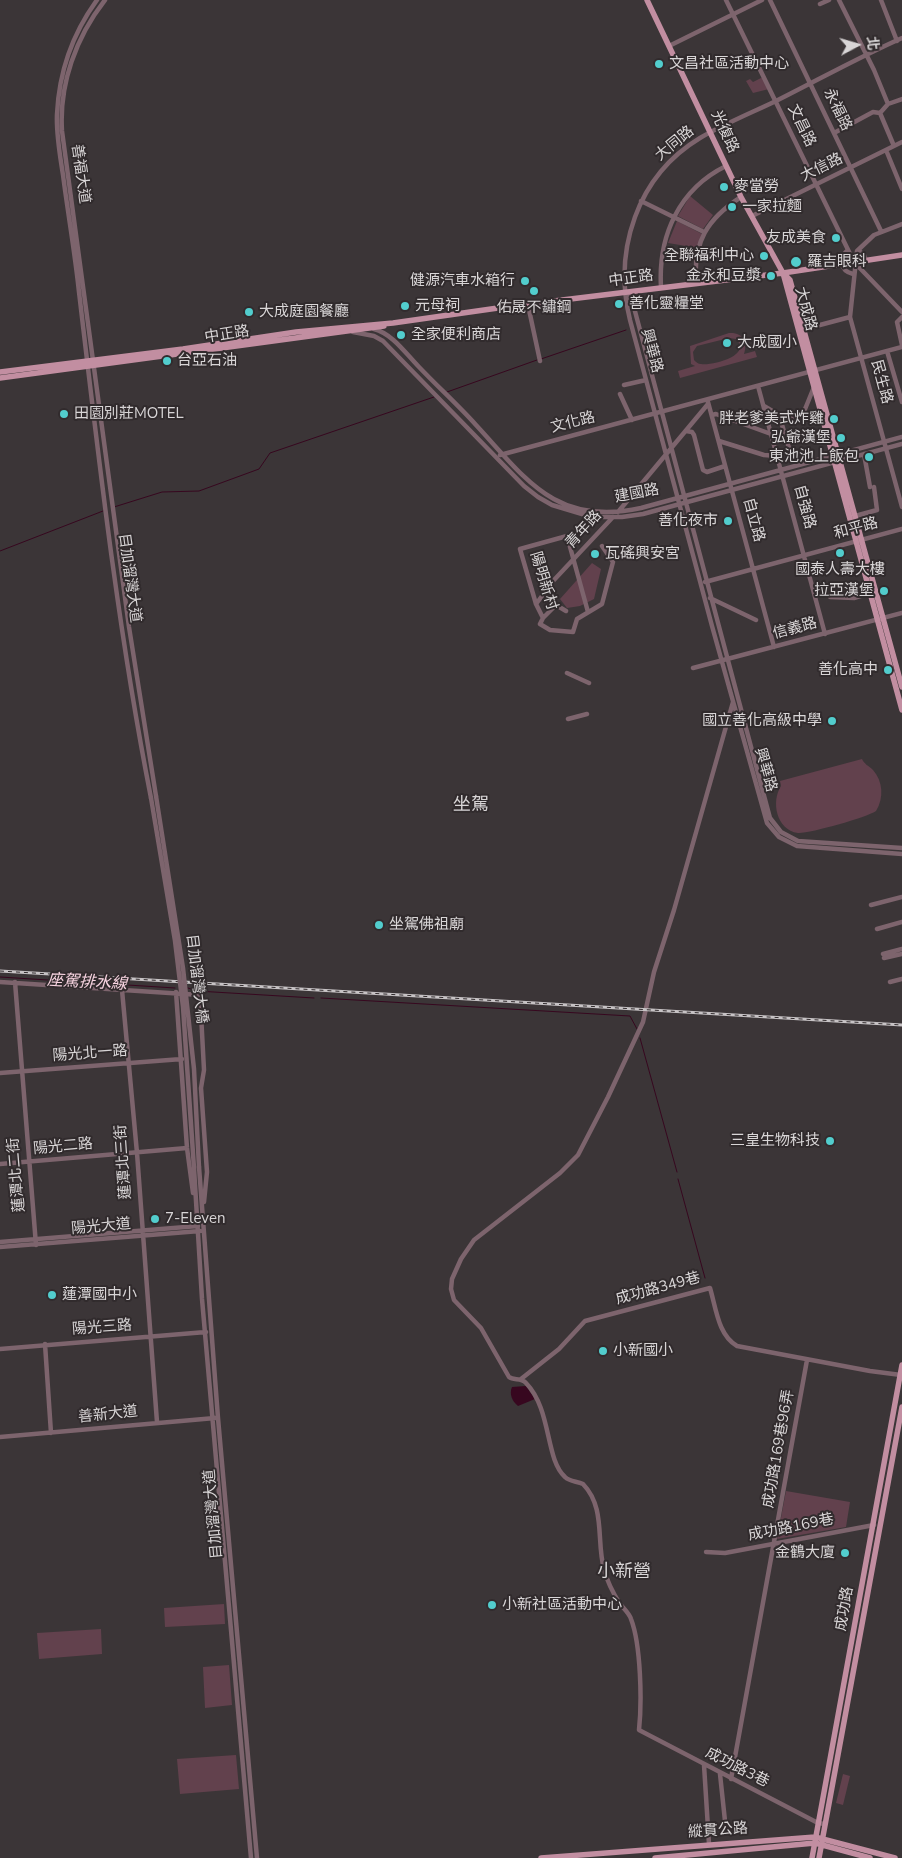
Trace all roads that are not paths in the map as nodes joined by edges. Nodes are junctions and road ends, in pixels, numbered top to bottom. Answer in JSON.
{"nodes":[{"id":1,"x":97,"y":0,"type":"edge"},
{"id":2,"x":105,"y":0,"type":"edge"},
{"id":3,"x":647,"y":0,"type":"edge"},
{"id":4,"x":726,"y":0,"type":"edge"},
{"id":5,"x":762,"y":0,"type":"edge"},
{"id":6,"x":770,"y":0,"type":"edge"},
{"id":7,"x":829,"y":0,"type":"edge"},
{"id":8,"x":838,"y":0,"type":"edge"},
{"id":9,"x":881,"y":0,"type":"edge"},
{"id":10,"x":820,"y":4,"type":"dead end"},
{"id":11,"x":733,"y":14,"type":"junction"},
{"id":12,"x":902,"y":38,"type":"edge"},
{"id":13,"x":897,"y":41,"type":"junction"},
{"id":14,"x":669,"y":46,"type":"junction"},
{"id":15,"x":866,"y":56,"type":"junction"},
{"id":16,"x":810,"y":83,"type":"junction"},
{"id":17,"x":902,"y":99,"type":"edge"},
{"id":18,"x":776,"y":101,"type":"junction"},
{"id":19,"x":888,"y":104,"type":"junction"},
{"id":20,"x":880,"y":113,"type":"junction"},
{"id":21,"x":710,"y":133,"type":"junction"},
{"id":22,"x":834,"y":133,"type":"junction"},
{"id":23,"x":902,"y":142,"type":"edge"},
{"id":24,"x":894,"y":146,"type":"junction"},
{"id":25,"x":886,"y":150,"type":"junction"},
{"id":26,"x":726,"y":166,"type":"junction"},
{"id":27,"x":851,"y":167,"type":"junction"},
{"id":28,"x":816,"y":185,"type":"junction"},
{"id":29,"x":902,"y":189,"type":"edge"},
{"id":30,"x":741,"y":196,"type":"junction"},
{"id":31,"x":641,"y":201,"type":"junction"},
{"id":32,"x":752,"y":216,"type":"junction"},
{"id":33,"x":673,"y":217,"type":"junction"},
{"id":34,"x":902,"y":224,"type":"edge"},
{"id":35,"x":881,"y":231,"type":"junction"},
{"id":36,"x":704,"y":232,"type":"junction"},
{"id":37,"x":848,"y":250,"type":"junction"},
{"id":38,"x":858,"y":250,"type":"junction"},
{"id":39,"x":902,"y":255,"type":"edge"},
{"id":40,"x":866,"y":261,"type":"junction"},
{"id":41,"x":854,"y":262,"type":"junction"},
{"id":42,"x":842,"y":264,"type":"junction"},
{"id":43,"x":783,"y":273,"type":"junction"},
{"id":44,"x":853,"y":274,"type":"junction"},
{"id":45,"x":696,"y":283,"type":"junction"},
{"id":46,"x":661,"y":287,"type":"junction"},
{"id":47,"x":626,"y":293,"type":"junction"},
{"id":48,"x":528,"y":305,"type":"junction"},
{"id":49,"x":902,"y":312,"type":"edge"},
{"id":50,"x":902,"y":316,"type":"edge"},
{"id":51,"x":850,"y":317,"type":"junction"},
{"id":52,"x":393,"y":323,"type":"junction"},
{"id":53,"x":351,"y":328,"type":"junction"},
{"id":54,"x":374,"y":329,"type":"junction"},
{"id":55,"x":801,"y":330,"type":"junction"},
{"id":56,"x":902,"y":346,"type":"edge"},
{"id":57,"x":887,"y":351,"type":"junction"},
{"id":58,"x":861,"y":358,"type":"junction"},
{"id":59,"x":540,"y":361,"type":"dead end"},
{"id":60,"x":90,"y":364,"type":"junction"},
{"id":61,"x":812,"y":371,"type":"junction"},
{"id":62,"x":0,"y":372,"type":"edge"},
{"id":63,"x":0,"y":378,"type":"edge"},
{"id":64,"x":646,"y":380,"type":"junction"},
{"id":65,"x":624,"y":385,"type":"dead end"},
{"id":66,"x":758,"y":386,"type":"junction"},
{"id":67,"x":814,"y":388,"type":"junction"},
{"id":68,"x":620,"y":394,"type":"dead end"},
{"id":69,"x":708,"y":402,"type":"junction"},
{"id":70,"x":902,"y":402,"type":"edge"},
{"id":71,"x":764,"y":406,"type":"junction"},
{"id":72,"x":658,"y":413,"type":"junction"},
{"id":73,"x":712,"y":415,"type":"junction"},
{"id":74,"x":779,"y":415,"type":"junction"},
{"id":75,"x":632,"y":420,"type":"junction"},
{"id":76,"x":686,"y":431,"type":"junction"},
{"id":77,"x":771,"y":434,"type":"junction"},
{"id":78,"x":902,"y":436,"type":"edge"},
{"id":79,"x":719,"y":441,"type":"junction"},
{"id":80,"x":884,"y":441,"type":"junction"},
{"id":81,"x":902,"y":444,"type":"edge"},
{"id":82,"x":789,"y":448,"type":"dead end"},
{"id":83,"x":886,"y":448,"type":"junction"},
{"id":84,"x":668,"y":450,"type":"junction"},
{"id":85,"x":501,"y":454,"type":"junction"},
{"id":86,"x":864,"y":454,"type":"junction"},
{"id":87,"x":777,"y":456,"type":"junction"},
{"id":88,"x":497,"y":458,"type":"junction"},
{"id":89,"x":836,"y":458,"type":"junction"},
{"id":90,"x":725,"y":466,"type":"junction"},
{"id":91,"x":781,"y":470,"type":"junction"},
{"id":92,"x":782,"y":476,"type":"junction"},
{"id":93,"x":731,"y":487,"type":"junction"},
{"id":94,"x":900,"y":494,"type":"edge"},
{"id":95,"x":681,"y":497,"type":"junction"},
{"id":96,"x":683,"y":503,"type":"junction"},
{"id":97,"x":902,"y":507,"type":"edge"},
{"id":98,"x":618,"y":512,"type":"junction"},
{"id":99,"x":855,"y":516,"type":"junction"},
{"id":100,"x":613,"y":517,"type":"junction"},
{"id":101,"x":902,"y":529,"type":"edge"},
{"id":102,"x":859,"y":541,"type":"junction"},
{"id":103,"x":602,"y":546,"type":"dead end"},
{"id":104,"x":804,"y":556,"type":"junction"},
{"id":105,"x":574,"y":560,"type":"junction"},
{"id":106,"x":753,"y":569,"type":"junction"},
{"id":107,"x":706,"y":582,"type":"junction"},
{"id":108,"x":701,"y":583,"type":"junction"},
{"id":109,"x":870,"y":593,"type":"junction"},
{"id":110,"x":830,"y":597,"type":"dead end"},
{"id":111,"x":710,"y":598,"type":"junction"},
{"id":112,"x":536,"y":604,"type":"junction"},
{"id":113,"x":566,"y":612,"type":"dead end"},
{"id":114,"x":588,"y":612,"type":"junction"},
{"id":115,"x":902,"y":613,"type":"edge"},
{"id":116,"x":543,"y":618,"type":"junction"},
{"id":117,"x":881,"y":619,"type":"junction"},
{"id":118,"x":756,"y":620,"type":"dead end"},
{"id":119,"x":824,"y":634,"type":"junction"},
{"id":120,"x":774,"y":647,"type":"junction"},
{"id":121,"x":724,"y":660,"type":"junction"},
{"id":122,"x":693,"y":668,"type":"dead end"},
{"id":123,"x":567,"y":673,"type":"dead end"},
{"id":124,"x":589,"y":682,"type":"dead end"},
{"id":125,"x":902,"y":687,"type":"edge"},
{"id":126,"x":900,"y":698,"type":"edge"},
{"id":127,"x":733,"y":702,"type":"junction"},
{"id":128,"x":902,"y":710,"type":"edge"},
{"id":129,"x":587,"y":714,"type":"dead end"},
{"id":130,"x":568,"y":719,"type":"dead end"},
{"id":131,"x":154,"y":797,"type":"junction"},
{"id":132,"x":902,"y":848,"type":"edge"},
{"id":133,"x":902,"y":854,"type":"edge"},
{"id":134,"x":902,"y":897,"type":"edge"},
{"id":135,"x":871,"y":905,"type":"dead end"},
{"id":136,"x":902,"y":922,"type":"edge"},
{"id":137,"x":877,"y":929,"type":"dead end"},
{"id":138,"x":902,"y":949,"type":"edge"},
{"id":139,"x":902,"y":954,"type":"edge"},
{"id":140,"x":902,"y":979,"type":"edge"},
{"id":141,"x":0,"y":982,"type":"edge"},
{"id":142,"x":16,"y":982,"type":"junction"},
{"id":143,"x":890,"y":982,"type":"dead end"},
{"id":144,"x":122,"y":990,"type":"junction"},
{"id":145,"x":176,"y":992,"type":"junction"},
{"id":146,"x":182,"y":1059,"type":"junction"},
{"id":147,"x":128,"y":1063,"type":"junction"},
{"id":148,"x":21,"y":1072,"type":"junction"},
{"id":149,"x":0,"y":1073,"type":"edge"},
{"id":150,"x":187,"y":1148,"type":"junction"},
{"id":151,"x":137,"y":1153,"type":"junction"},
{"id":152,"x":28,"y":1162,"type":"junction"},
{"id":153,"x":0,"y":1164,"type":"edge"},
{"id":154,"x":197,"y":1168,"type":"junction"},
{"id":155,"x":196,"y":1215,"type":"junction"},
{"id":156,"x":203,"y":1216,"type":"junction"},
{"id":157,"x":204,"y":1228,"type":"junction"},
{"id":158,"x":197,"y":1229,"type":"junction"},
{"id":159,"x":142,"y":1234,"type":"junction"},
{"id":160,"x":0,"y":1242,"type":"edge"},
{"id":161,"x":36,"y":1242,"type":"junction"},
{"id":162,"x":0,"y":1247,"type":"edge"},
{"id":163,"x":206,"y":1332,"type":"junction"},
{"id":164,"x":150,"y":1338,"type":"junction"},
{"id":165,"x":45,"y":1344,"type":"junction"},
{"id":166,"x":0,"y":1349,"type":"edge"},
{"id":167,"x":807,"y":1360,"type":"junction"},
{"id":168,"x":902,"y":1366,"type":"edge"},
{"id":169,"x":901,"y":1375,"type":"edge"},
{"id":170,"x":521,"y":1379,"type":"junction"},
{"id":171,"x":902,"y":1407,"type":"edge"},
{"id":172,"x":215,"y":1418,"type":"junction"},
{"id":173,"x":157,"y":1422,"type":"junction"},
{"id":174,"x":51,"y":1433,"type":"junction"},
{"id":175,"x":0,"y":1437,"type":"edge"},
{"id":176,"x":874,"y":1524,"type":"junction"},
{"id":177,"x":881,"y":1525,"type":"junction"},
{"id":178,"x":775,"y":1543,"type":"junction"},
{"id":179,"x":706,"y":1552,"type":"dead end"},
{"id":180,"x":704,"y":1765,"type":"junction"},
{"id":181,"x":720,"y":1774,"type":"junction"},
{"id":182,"x":731,"y":1779,"type":"junction"},
{"id":183,"x":725,"y":1821,"type":"dead end"},
{"id":184,"x":818,"y":1823,"type":"junction"},
{"id":185,"x":826,"y":1824,"type":"junction"},
{"id":186,"x":815,"y":1840,"type":"junction"},
{"id":187,"x":822,"y":1842,"type":"junction"},
{"id":188,"x":709,"y":1844,"type":"junction"},
{"id":189,"x":254,"y":1857,"type":"edge"},
{"id":190,"x":541,"y":1858,"type":"edge"},
{"id":191,"x":654,"y":1858,"type":"edge"},
{"id":192,"x":812,"y":1858,"type":"edge"},
{"id":193,"x":819,"y":1858,"type":"edge"},
{"id":194,"x":870,"y":1858,"type":"edge"},
{"id":195,"x":895,"y":1858,"type":"edge"}],
"edges":[{"from":1,"to":60,"type":"street","name":"善福大道"},
{"from":2,"to":60,"type":"street","name":"善福大道"},
{"from":3,"to":14,"type":"main road","name":"光復路"},
{"from":4,"to":11,"type":"street","name":"文昌路"},
{"from":5,"to":11,"type":"street"},
{"from":6,"to":16,"type":"street","name":"永福路"},
{"from":7,"to":10,"type":"street"},
{"from":8,"to":15,"type":"street"},
{"from":9,"to":13,"type":"street"},
{"from":11,"to":14,"type":"street"},
{"from":11,"to":18,"type":"street","name":"文昌路"},
{"from":12,"to":13,"type":"street","name":"大同路"},
{"from":13,"to":15,"type":"street","name":"大同路"},
{"from":14,"to":21,"type":"main road","name":"光復路"},
{"from":15,"to":16,"type":"street","name":"大同路"},
{"from":15,"to":19,"type":"street"},
{"from":16,"to":18,"type":"street","name":"大同路"},
{"from":16,"to":22,"type":"street","name":"永福路"},
{"from":17,"to":19,"type":"street"},
{"from":18,"to":21,"type":"street","name":"大同路"},
{"from":18,"to":28,"type":"street","name":"文昌路"},
{"from":19,"to":20,"type":"street"},
{"from":20,"to":22,"type":"street"},
{"from":20,"to":24,"type":"street"},
{"from":21,"to":26,"type":"main road","name":"光復路"},
{"from":21,"to":31,"type":"street","name":"大同路"},
{"from":22,"to":27,"type":"street","name":"永福路"},
{"from":23,"to":24,"type":"street","name":"大信路"},
{"from":24,"to":25,"type":"street","name":"大信路"},
{"from":25,"to":27,"type":"street","name":"大信路"},
{"from":25,"to":29,"type":"street"},
{"from":26,"to":30,"type":"main road","name":"光復路"},
{"from":26,"to":33,"type":"street"},
{"from":27,"to":28,"type":"street","name":"大信路"},
{"from":27,"to":35,"type":"street","name":"永福路"},
{"from":28,"to":32,"type":"street","name":"大信路"},
{"from":28,"to":37,"type":"street","name":"文昌路"},
{"from":30,"to":32,"type":"main road","name":"光復路"},
{"from":30,"to":36,"type":"street"},
{"from":31,"to":33,"type":"street"},
{"from":31,"to":47,"type":"street","name":"大同路"},
{"from":32,"to":43,"type":"main road","name":"光復路"},
{"from":33,"to":36,"type":"street"},
{"from":33,"to":46,"type":"street"},
{"from":34,"to":35,"type":"street"},
{"from":35,"to":38,"type":"street"},
{"from":36,"to":45,"type":"street"},
{"from":37,"to":41,"type":"street","name":"文昌路"},
{"from":37,"to":42,"type":"street"},
{"from":38,"to":40,"type":"street"},
{"from":38,"to":41,"type":"street","name":"民生路"},
{"from":39,"to":40,"type":"main road","name":"中正路"},
{"from":40,"to":41,"type":"main road","name":"中正路"},
{"from":41,"to":42,"type":"main road","name":"中正路"},
{"from":41,"to":44,"type":"street","name":"民生路"},
{"from":41,"to":49,"type":"street"},
{"from":42,"to":43,"type":"main road","name":"中正路"},
{"from":42,"to":44,"type":"street"},
{"from":43,"to":45,"type":"main road","name":"中正路"},
{"from":43,"to":55,"type":"main road","name":"大成路"},
{"from":44,"to":51,"type":"street","name":"民生路"},
{"from":45,"to":46,"type":"main road","name":"中正路"},
{"from":46,"to":47,"type":"main road","name":"中正路"},
{"from":47,"to":48,"type":"main road","name":"中正路"},
{"from":47,"to":64,"type":"street","name":"興華路"},
{"from":47,"to":72,"type":"street","name":"興華路"},
{"from":48,"to":52,"type":"main road","name":"中正路"},
{"from":48,"to":59,"type":"street"},
{"from":50,"to":56,"type":"street"},
{"from":51,"to":55,"type":"street"},
{"from":51,"to":58,"type":"street","name":"民生路"},
{"from":52,"to":53,"type":"main road","name":"中正路"},
{"from":52,"to":54,"type":"main road","name":"中正路"},
{"from":53,"to":54,"type":"main road","name":"中正路"},
{"from":53,"to":60,"type":"main road","name":"中正路"},
{"from":53,"to":88,"type":"street","name":"建國路"},
{"from":54,"to":85,"type":"street","name":"建國路"},
{"from":55,"to":61,"type":"main road","name":"大成路"},
{"from":56,"to":57,"type":"street"},
{"from":57,"to":58,"type":"street"},
{"from":57,"to":70,"type":"street"},
{"from":58,"to":61,"type":"street"},
{"from":58,"to":80,"type":"street","name":"民生路"},
{"from":60,"to":62,"type":"main road"},
{"from":60,"to":63,"type":"main road"},
{"from":60,"to":131,"type":"street","name":"目加溜灣大道"},
{"from":60,"to":131,"type":"street","name":"目加溜灣大道"},
{"from":61,"to":66,"type":"street"},
{"from":61,"to":67,"type":"main road","name":"大成路"},
{"from":61,"to":89,"type":"main road","name":"大成路"},
{"from":64,"to":65,"type":"street"},
{"from":64,"to":72,"type":"street","name":"興華路"},
{"from":66,"to":69,"type":"street"},
{"from":66,"to":71,"type":"street","name":"自強路"},
{"from":67,"to":74,"type":"street"},
{"from":67,"to":89,"type":"main road","name":"大成路"},
{"from":68,"to":75,"type":"street"},
{"from":69,"to":72,"type":"street"},
{"from":69,"to":73,"type":"street","name":"自立路"},
{"from":69,"to":76,"type":"street","name":"青年路"},
{"from":71,"to":74,"type":"street"},
{"from":71,"to":77,"type":"street","name":"自強路"},
{"from":72,"to":75,"type":"street","name":"文化路"},
{"from":72,"to":84,"type":"street","name":"興華路"},
{"from":73,"to":77,"type":"street"},
{"from":73,"to":79,"type":"street","name":"自立路"},
{"from":74,"to":82,"type":"street"},
{"from":75,"to":85,"type":"street","name":"文化路"},
{"from":76,"to":84,"type":"street","name":"青年路"},
{"from":76,"to":90,"type":"street"},
{"from":77,"to":87,"type":"street","name":"自強路"},
{"from":78,"to":80,"type":"street","name":"建國路"},
{"from":79,"to":87,"type":"street"},
{"from":79,"to":90,"type":"street","name":"自立路"},
{"from":80,"to":83,"type":"street","name":"民生路"},
{"from":80,"to":89,"type":"street","name":"建國路"},
{"from":81,"to":83,"type":"street","name":"建國路"},
{"from":83,"to":86,"type":"street","name":"建國路"},
{"from":83,"to":94,"type":"street","name":"民生路"},
{"from":84,"to":95,"type":"street","name":"興華路"},
{"from":84,"to":98,"type":"street","name":"青年路"},
{"from":85,"to":88,"type":"street"},
{"from":85,"to":98,"type":"street","name":"建國路"},
{"from":86,"to":89,"type":"street","name":"建國路"},
{"from":86,"to":99,"type":"street"},
{"from":87,"to":91,"type":"street","name":"自強路"},
{"from":88,"to":100,"type":"street","name":"建國路"},
{"from":89,"to":91,"type":"street","name":"建國路"},
{"from":89,"to":92,"type":"street","name":"建國路"},
{"from":89,"to":99,"type":"main road","name":"大成路"},
{"from":89,"to":102,"type":"main road","name":"大成路"},
{"from":90,"to":93,"type":"street","name":"自立路"},
{"from":91,"to":92,"type":"street","name":"自強路"},
{"from":91,"to":93,"type":"street","name":"建國路"},
{"from":92,"to":93,"type":"street","name":"建國路"},
{"from":92,"to":104,"type":"street","name":"自強路"},
{"from":93,"to":95,"type":"street","name":"建國路"},
{"from":93,"to":96,"type":"street","name":"建國路"},
{"from":93,"to":106,"type":"street","name":"自立路"},
{"from":94,"to":97,"type":"street","name":"民生路"},
{"from":95,"to":96,"type":"street","name":"興華路"},
{"from":95,"to":98,"type":"street","name":"建國路"},
{"from":96,"to":100,"type":"street","name":"建國路"},
{"from":96,"to":107,"type":"street","name":"興華路"},
{"from":96,"to":108,"type":"street","name":"興華路"},
{"from":98,"to":100,"type":"street","name":"青年路"},
{"from":99,"to":102,"type":"main road","name":"大成路"},
{"from":100,"to":105,"type":"street","name":"青年路"},
{"from":101,"to":102,"type":"street","name":"和平路"},
{"from":102,"to":104,"type":"street","name":"和平路"},
{"from":102,"to":109,"type":"main road","name":"大成路"},
{"from":102,"to":117,"type":"main road","name":"大成路"},
{"from":103,"to":114,"type":"street","name":"陽明新村"},
{"from":104,"to":106,"type":"street","name":"和平路"},
{"from":104,"to":119,"type":"street","name":"自強路"},
{"from":105,"to":112,"type":"street","name":"青年路"},
{"from":105,"to":112,"type":"street","name":"陽明新村"},
{"from":105,"to":114,"type":"street","name":"陽明新村"},
{"from":106,"to":107,"type":"street","name":"和平路"},
{"from":106,"to":120,"type":"street","name":"自立路"},
{"from":107,"to":108,"type":"street","name":"和平路"},
{"from":107,"to":111,"type":"street","name":"興華路"},
{"from":108,"to":121,"type":"street","name":"興華路"},
{"from":109,"to":110,"type":"street"},
{"from":109,"to":117,"type":"main road","name":"大成路"},
{"from":111,"to":118,"type":"street"},
{"from":111,"to":121,"type":"street","name":"興華路"},
{"from":112,"to":116,"type":"street","name":"陽明新村"},
{"from":113,"to":116,"type":"street"},
{"from":114,"to":116,"type":"street","name":"陽明新村"},
{"from":115,"to":117,"type":"street","name":"信義路"},
{"from":117,"to":119,"type":"street","name":"信義路"},
{"from":117,"to":125,"type":"main road","name":"大成路"},
{"from":117,"to":126,"type":"main road","name":"大成路"},
{"from":119,"to":120,"type":"street","name":"信義路"},
{"from":120,"to":121,"type":"street","name":"信義路"},
{"from":121,"to":122,"type":"street","name":"信義路"},
{"from":121,"to":127,"type":"street","name":"興華路"},
{"from":121,"to":132,"type":"street","name":"興華路"},
{"from":123,"to":124,"type":"street"},
{"from":126,"to":128,"type":"main road","name":"大成路"},
{"from":127,"to":133,"type":"street","name":"興華路"},
{"from":127,"to":170,"type":"street"},
{"from":129,"to":130,"type":"street"},
{"from":131,"to":154,"type":"street","name":"目加溜灣大橋","bridge":true},
{"from":134,"to":135,"type":"street"},
{"from":136,"to":137,"type":"street"},
{"from":138,"to":139,"type":"street"},
{"from":140,"to":143,"type":"street"},
{"from":141,"to":142,"type":"street"},
{"from":142,"to":144,"type":"street"},
{"from":142,"to":148,"type":"street","name":"蓮潭北二街"},
{"from":144,"to":145,"type":"street"},
{"from":144,"to":147,"type":"street","name":"蓮潭北三街"},
{"from":145,"to":146,"type":"street"},
{"from":145,"to":156,"type":"street"},
{"from":146,"to":147,"type":"street","name":"陽光北一路"},
{"from":146,"to":150,"type":"street"},
{"from":147,"to":148,"type":"street","name":"陽光北一路"},
{"from":147,"to":151,"type":"street","name":"蓮潭北三街"},
{"from":148,"to":149,"type":"street","name":"陽光北一路"},
{"from":148,"to":152,"type":"street","name":"蓮潭北二街"},
{"from":150,"to":151,"type":"street","name":"陽光二路"},
{"from":150,"to":155,"type":"street"},
{"from":151,"to":152,"type":"street","name":"陽光二路"},
{"from":151,"to":159,"type":"street","name":"蓮潭北三街"},
{"from":152,"to":153,"type":"street","name":"陽光二路"},
{"from":152,"to":161,"type":"street","name":"蓮潭北二街"},
{"from":154,"to":155,"type":"street","name":"目加溜灣大道"},
{"from":154,"to":156,"type":"street","name":"目加溜灣大道"},
{"from":155,"to":158,"type":"street","name":"目加溜灣大道"},
{"from":156,"to":157,"type":"street","name":"目加溜灣大道"},
{"from":157,"to":158,"type":"street","name":"陽光大道"},
{"from":157,"to":172,"type":"street","name":"目加溜灣大道"},
{"from":158,"to":159,"type":"street","name":"陽光大道"},
{"from":158,"to":163,"type":"street","name":"目加溜灣大道"},
{"from":159,"to":161,"type":"street","name":"陽光大道"},
{"from":159,"to":164,"type":"street","name":"蓮潭北三街"},
{"from":160,"to":161,"type":"street","name":"陽光大道"},
{"from":161,"to":162,"type":"street","name":"陽光大道"},
{"from":163,"to":164,"type":"street","name":"陽光三路"},
{"from":163,"to":172,"type":"street","name":"目加溜灣大道"},
{"from":164,"to":165,"type":"street","name":"陽光三路"},
{"from":164,"to":173,"type":"street","name":"蓮潭北三街"},
{"from":165,"to":166,"type":"street","name":"陽光三路"},
{"from":165,"to":174,"type":"street"},
{"from":167,"to":169,"type":"street","name":"成功路349巷"},
{"from":167,"to":170,"type":"street","name":"成功路349巷"},
{"from":167,"to":178,"type":"street","name":"成功路169巷96弄"},
{"from":168,"to":169,"type":"main road","name":"成功路"},
{"from":169,"to":176,"type":"main road","name":"成功路"},
{"from":170,"to":180,"type":"street","name":"成功路3巷"},
{"from":171,"to":177,"type":"main road","name":"成功路"},
{"from":172,"to":173,"type":"street","name":"善新大道"},
{"from":172,"to":189,"type":"street","name":"目加溜灣大道"},
{"from":173,"to":174,"type":"street","name":"善新大道"},
{"from":174,"to":175,"type":"street","name":"善新大道"},
{"from":176,"to":177,"type":"street","name":"成功路169巷"},
{"from":176,"to":178,"type":"street","name":"成功路169巷"},
{"from":176,"to":184,"type":"main road","name":"成功路"},
{"from":177,"to":185,"type":"main road","name":"成功路"},
{"from":178,"to":179,"type":"street","name":"成功路169巷"},
{"from":178,"to":182,"type":"street","name":"成功路169巷96弄"},
{"from":180,"to":181,"type":"street","name":"成功路3巷"},
{"from":180,"to":188,"type":"street"},
{"from":181,"to":182,"type":"street","name":"成功路3巷"},
{"from":181,"to":183,"type":"street"},
{"from":182,"to":184,"type":"street","name":"成功路3巷"},
{"from":184,"to":185,"type":"street","name":"成功路3巷"},
{"from":184,"to":186,"type":"main road","name":"成功路"},
{"from":185,"to":187,"type":"main road","name":"成功路"},
{"from":186,"to":187,"type":"main road","name":"縱貫公路"},
{"from":186,"to":188,"type":"main road","name":"縱貫公路"},
{"from":186,"to":191,"type":"main road","name":"縱貫公路"},
{"from":186,"to":192,"type":"main road","name":"成功路"},
{"from":187,"to":193,"type":"main road","name":"成功路"},
{"from":187,"to":194,"type":"main road","name":"縱貫公路"},
{"from":187,"to":195,"type":"main road","name":"縱貫公路"},
{"from":188,"to":190,"type":"main road","name":"縱貫公路"}]}
